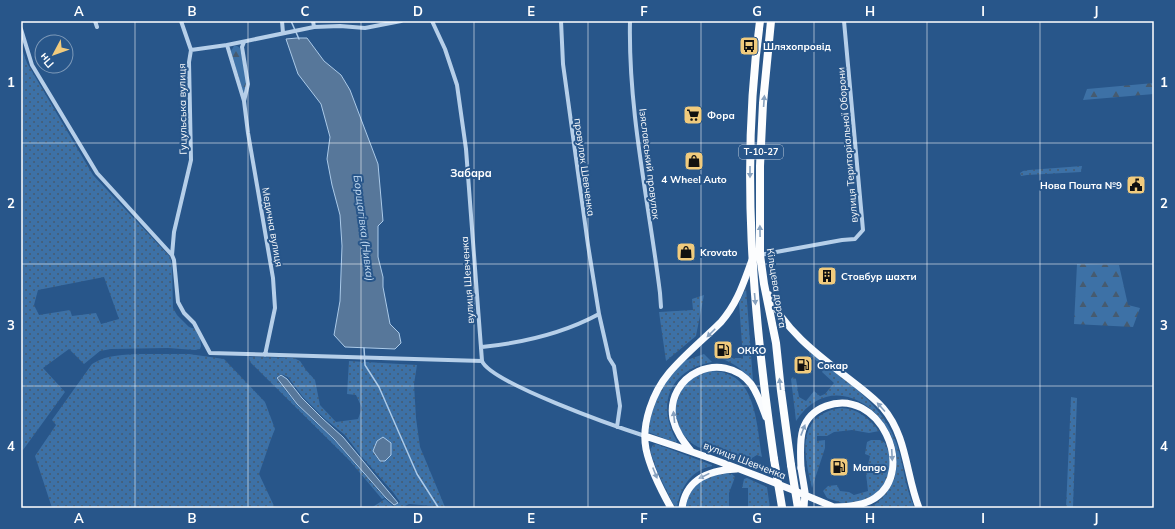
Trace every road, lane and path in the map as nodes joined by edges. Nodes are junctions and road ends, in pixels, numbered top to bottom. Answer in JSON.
{"nodes":[{"id":1,"x":96,"y":21,"type":"edge"},
{"id":2,"x":181,"y":21,"type":"edge"},
{"id":3,"x":282,"y":21,"type":"edge"},
{"id":4,"x":313,"y":21,"type":"edge"},
{"id":5,"x":401,"y":21,"type":"edge"},
{"id":6,"x":432,"y":21,"type":"edge"},
{"id":7,"x":561,"y":21,"type":"edge"},
{"id":8,"x":630,"y":21,"type":"edge"},
{"id":9,"x":760,"y":21,"type":"edge"},
{"id":10,"x":771,"y":21,"type":"edge"},
{"id":11,"x":844,"y":21,"type":"edge"},
{"id":12,"x":97,"y":27,"type":"dead end"},
{"id":13,"x":314,"y":27,"type":"junction"},
{"id":14,"x":21,"y":30,"type":"edge"},
{"id":15,"x":283,"y":33,"type":"junction"},
{"id":16,"x":244,"y":42,"type":"junction"},
{"id":17,"x":227,"y":45,"type":"junction"},
{"id":18,"x":191,"y":50,"type":"junction"},
{"id":19,"x":244,"y":102,"type":"junction"},
{"id":20,"x":172,"y":254,"type":"junction"},
{"id":21,"x":760,"y":255,"type":"junction"},
{"id":22,"x":752,"y":260,"type":"junction"},
{"id":23,"x":764,"y":284,"type":"junction"},
{"id":24,"x":661,"y":308,"type":"dead end"},
{"id":25,"x":599,"y":314,"type":"junction"},
{"id":26,"x":482,"y":347,"type":"junction"},
{"id":27,"x":265,"y":355,"type":"junction"},
{"id":28,"x":482,"y":361,"type":"junction"},
{"id":29,"x":769,"y":426,"type":"junction"},
{"id":30,"x":617,"y":427,"type":"junction"},
{"id":31,"x":645,"y":436,"type":"junction"},
{"id":32,"x":691,"y":451,"type":"junction"},
{"id":33,"x":741,"y":469,"type":"junction"},
{"id":34,"x":782,"y":507,"type":"edge"},
{"id":35,"x":671,"y":508,"type":"edge"},
{"id":36,"x":682,"y":508,"type":"edge"},
{"id":37,"x":798,"y":508,"type":"edge"},
{"id":38,"x":804,"y":508,"type":"edge"},
{"id":39,"x":835,"y":508,"type":"edge"},
{"id":40,"x":919,"y":508,"type":"edge"}],
"edges":[{"from":1,"to":12,"type":"street"},
{"from":2,"to":18,"type":"street","name":"Гуцульська вулиця"},
{"from":3,"to":15,"type":"street"},
{"from":4,"to":13,"type":"street"},
{"from":5,"to":13,"type":"street"},
{"from":6,"to":26,"type":"street","name":"вулиця Шевченка"},
{"from":7,"to":25,"type":"street","name":"провулок Шевченка"},
{"from":8,"to":24,"type":"street","name":"Ізяславський провулок"},
{"from":9,"to":22,"type":"highway","name":"Кільцева дорога","number":"Т-10-27","one_way":true},
{"from":21,"to":10,"type":"highway","name":"Кільцева дорога","number":"Т-10-27","one_way":true},
{"from":11,"to":21,"type":"street","name":"вулиця Територіальної Оборони"},
{"from":13,"to":15,"type":"street"},
{"from":14,"to":20,"type":"street"},
{"from":15,"to":16,"type":"street"},
{"from":16,"to":17,"type":"street"},
{"from":16,"to":19,"type":"street","name":"Медична вулиця"},
{"from":17,"to":18,"type":"street"},
{"from":17,"to":19,"type":"street","name":"Медична вулиця"},
{"from":18,"to":20,"type":"street","name":"Гуцульська вулиця"},
{"from":19,"to":27,"type":"street","name":"Медична вулиця"},
{"from":20,"to":27,"type":"street","name":"Гуцульська вулиця"},
{"from":21,"to":23,"type":"highway","name":"Кільцева дорога","number":"Т-10-27"},
{"from":22,"to":29,"type":"highway","name":"Кільцева дорога","number":"Т-10-27","one_way":true},
{"from":22,"to":31,"type":"main road","one_way":true},
{"from":37,"to":23,"type":"highway","name":"Кільцева дорога","number":"Т-10-27","one_way":true,"bridge":true},
{"from":40,"to":23,"type":"main road","one_way":true},
{"from":25,"to":26,"type":"street"},
{"from":25,"to":30,"type":"street","name":"провулок Шевченка"},
{"from":26,"to":28,"type":"street","name":"вулиця Шевченка"},
{"from":27,"to":28,"type":"street"},
{"from":28,"to":30,"type":"street","name":"вулиця Шевченка"},
{"from":32,"to":29,"type":"main road","one_way":true},
{"from":29,"to":34,"type":"highway","name":"Кільцева дорога","number":"Т-10-27","bridge":true},
{"from":30,"to":31,"type":"street","name":"вулиця Шевченка"},
{"from":31,"to":32,"type":"main road","name":"вулиця Шевченка"},
{"from":31,"to":35,"type":"main road","one_way":true},
{"from":32,"to":33,"type":"main road","name":"вулиця Шевченка"},
{"from":33,"to":36,"type":"main road","one_way":true},
{"from":33,"to":39,"type":"main road","name":"вулиця Шевченка"},
{"from":38,"to":39,"type":"main road","one_way":true,"bridge":true}]}
